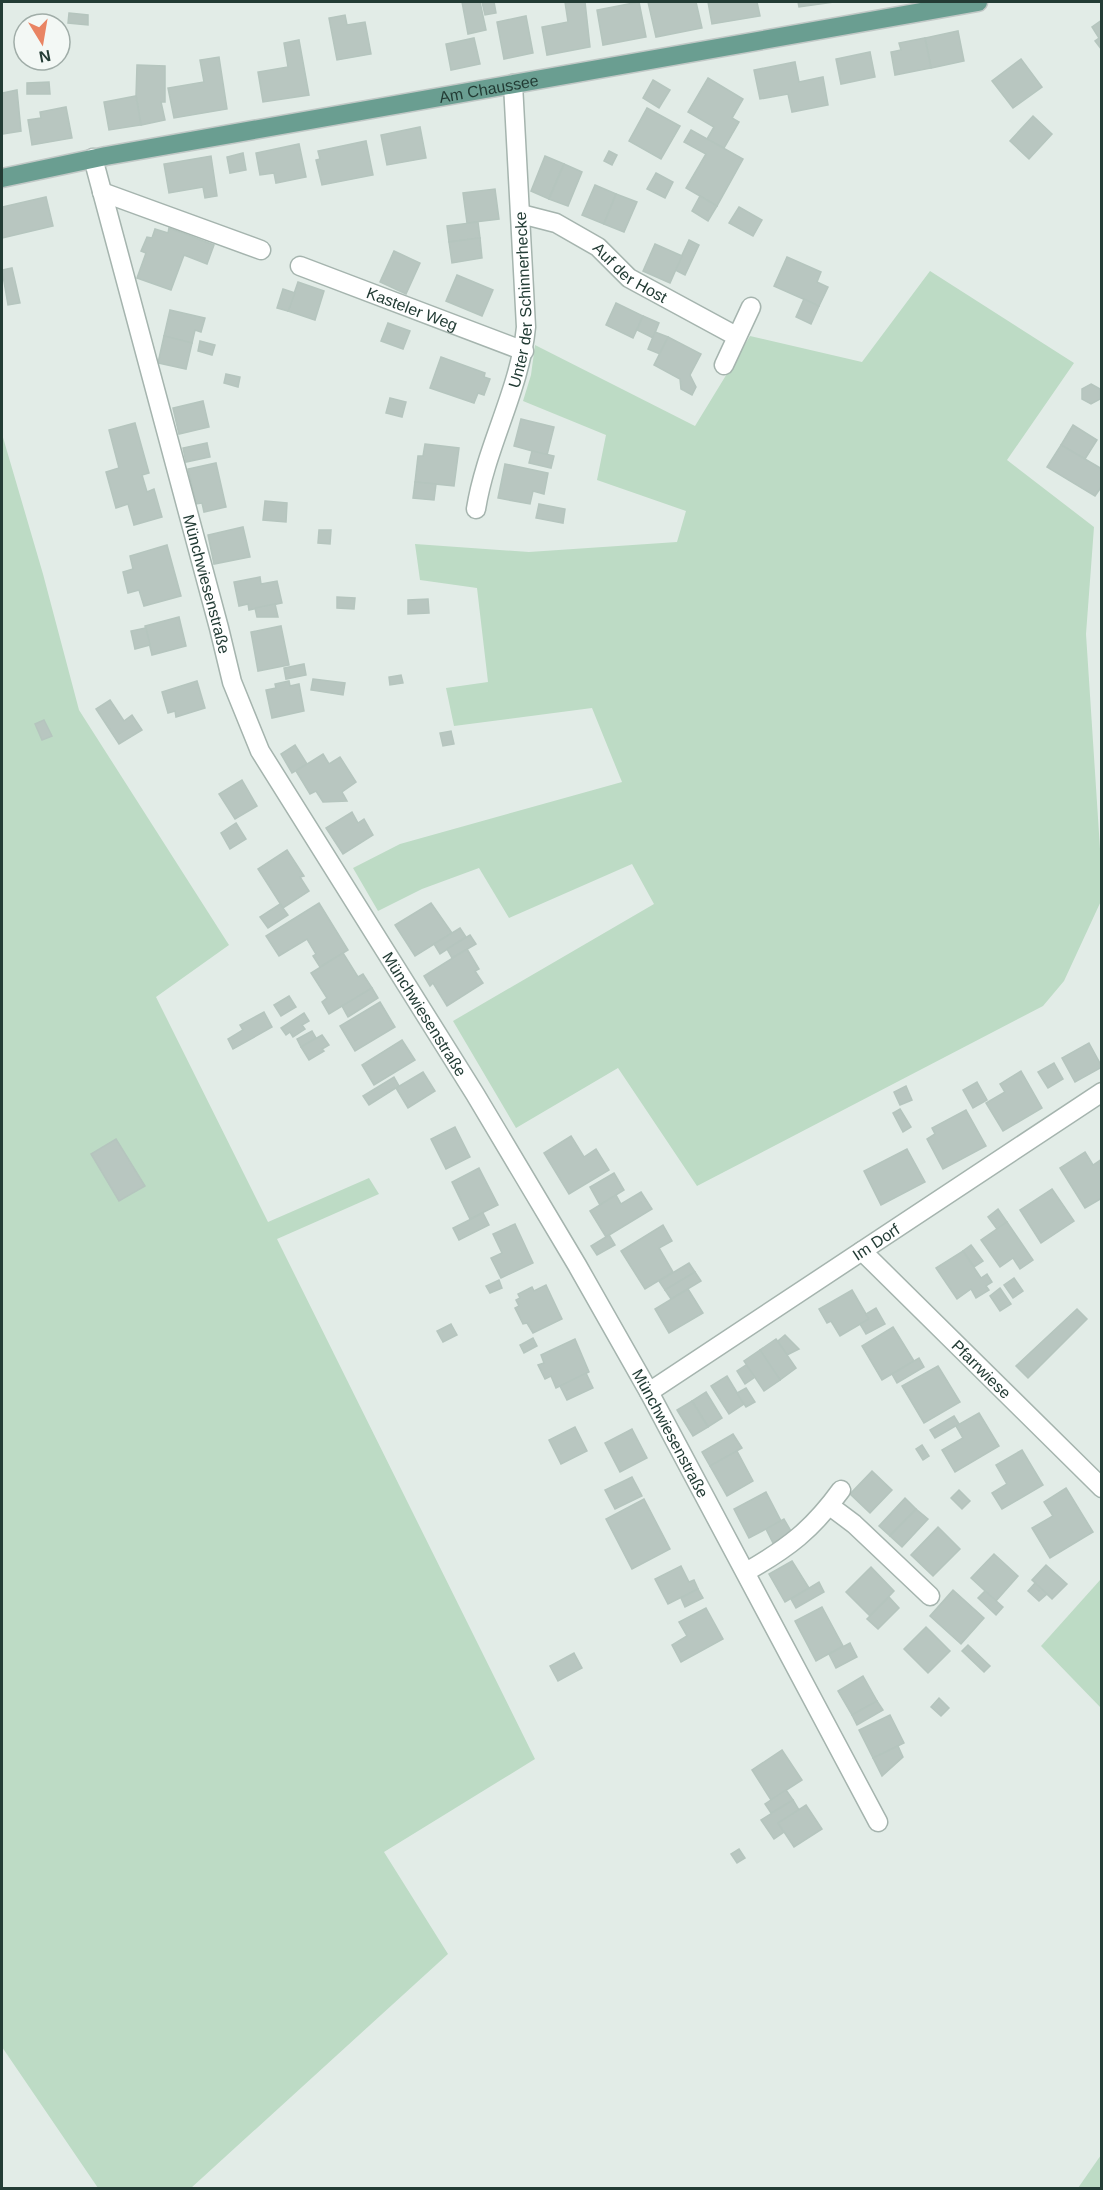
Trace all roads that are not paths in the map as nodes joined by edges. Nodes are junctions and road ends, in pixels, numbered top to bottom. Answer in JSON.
{"nodes":[{"id":1,"x":978,"y":2,"type":"edge"},
{"id":2,"x":513,"y":84,"type":"junction"},
{"id":3,"x":93,"y":158,"type":"junction"},
{"id":4,"x":2,"y":178,"type":"edge"},
{"id":5,"x":102,"y":192,"type":"junction"},
{"id":6,"x":521,"y":214,"type":"junction"},
{"id":7,"x":261,"y":250,"type":"dead end"},
{"id":8,"x":300,"y":266,"type":"dead end"},
{"id":9,"x":751,"y":307,"type":"dead end"},
{"id":10,"x":736,"y":336,"type":"junction"},
{"id":11,"x":524,"y":351,"type":"junction"},
{"id":12,"x":724,"y":365,"type":"dead end"},
{"id":13,"x":476,"y":509,"type":"dead end"},
{"id":14,"x":1101,"y":1092,"type":"edge"},
{"id":15,"x":862,"y":1251,"type":"junction"},
{"id":16,"x":650,"y":1392,"type":"junction"},
{"id":17,"x":1101,"y":1488,"type":"edge"},
{"id":18,"x":841,"y":1490,"type":"dead end"},
{"id":19,"x":830,"y":1506,"type":"junction"},
{"id":20,"x":746,"y":1572,"type":"junction"},
{"id":21,"x":930,"y":1596,"type":"dead end"},
{"id":22,"x":879,"y":1822,"type":"dead end"}],
"edges":[{"from":1,"to":2,"type":"main road","name":"Am Chaussee"},
{"from":2,"to":3,"type":"main road","name":"Am Chaussee"},
{"from":2,"to":6,"type":"street","name":"Unter der Schinnerhecke"},
{"from":3,"to":4,"type":"main road","name":"Am Chaussee"},
{"from":3,"to":5,"type":"street","name":"Münchwiesenstraße"},
{"from":5,"to":7,"type":"street"},
{"from":5,"to":16,"type":"street","name":"Münchwiesenstraße"},
{"from":6,"to":10,"type":"street","name":"Auf der Host"},
{"from":6,"to":11,"type":"street","name":"Unter der Schinnerhecke"},
{"from":8,"to":11,"type":"street","name":"Kasteler Weg"},
{"from":9,"to":10,"type":"street"},
{"from":10,"to":12,"type":"street"},
{"from":11,"to":13,"type":"street","name":"Unter der Schinnerhecke"},
{"from":14,"to":15,"type":"street","name":"Im Dorf"},
{"from":15,"to":16,"type":"street","name":"Im Dorf"},
{"from":15,"to":17,"type":"street","name":"Pfarrwiese"},
{"from":16,"to":20,"type":"street","name":"Münchwiesenstraße"},
{"from":18,"to":19,"type":"street"},
{"from":19,"to":20,"type":"street"},
{"from":19,"to":21,"type":"street"},
{"from":20,"to":22,"type":"street","name":"Münchwiesenstraße"}]}
